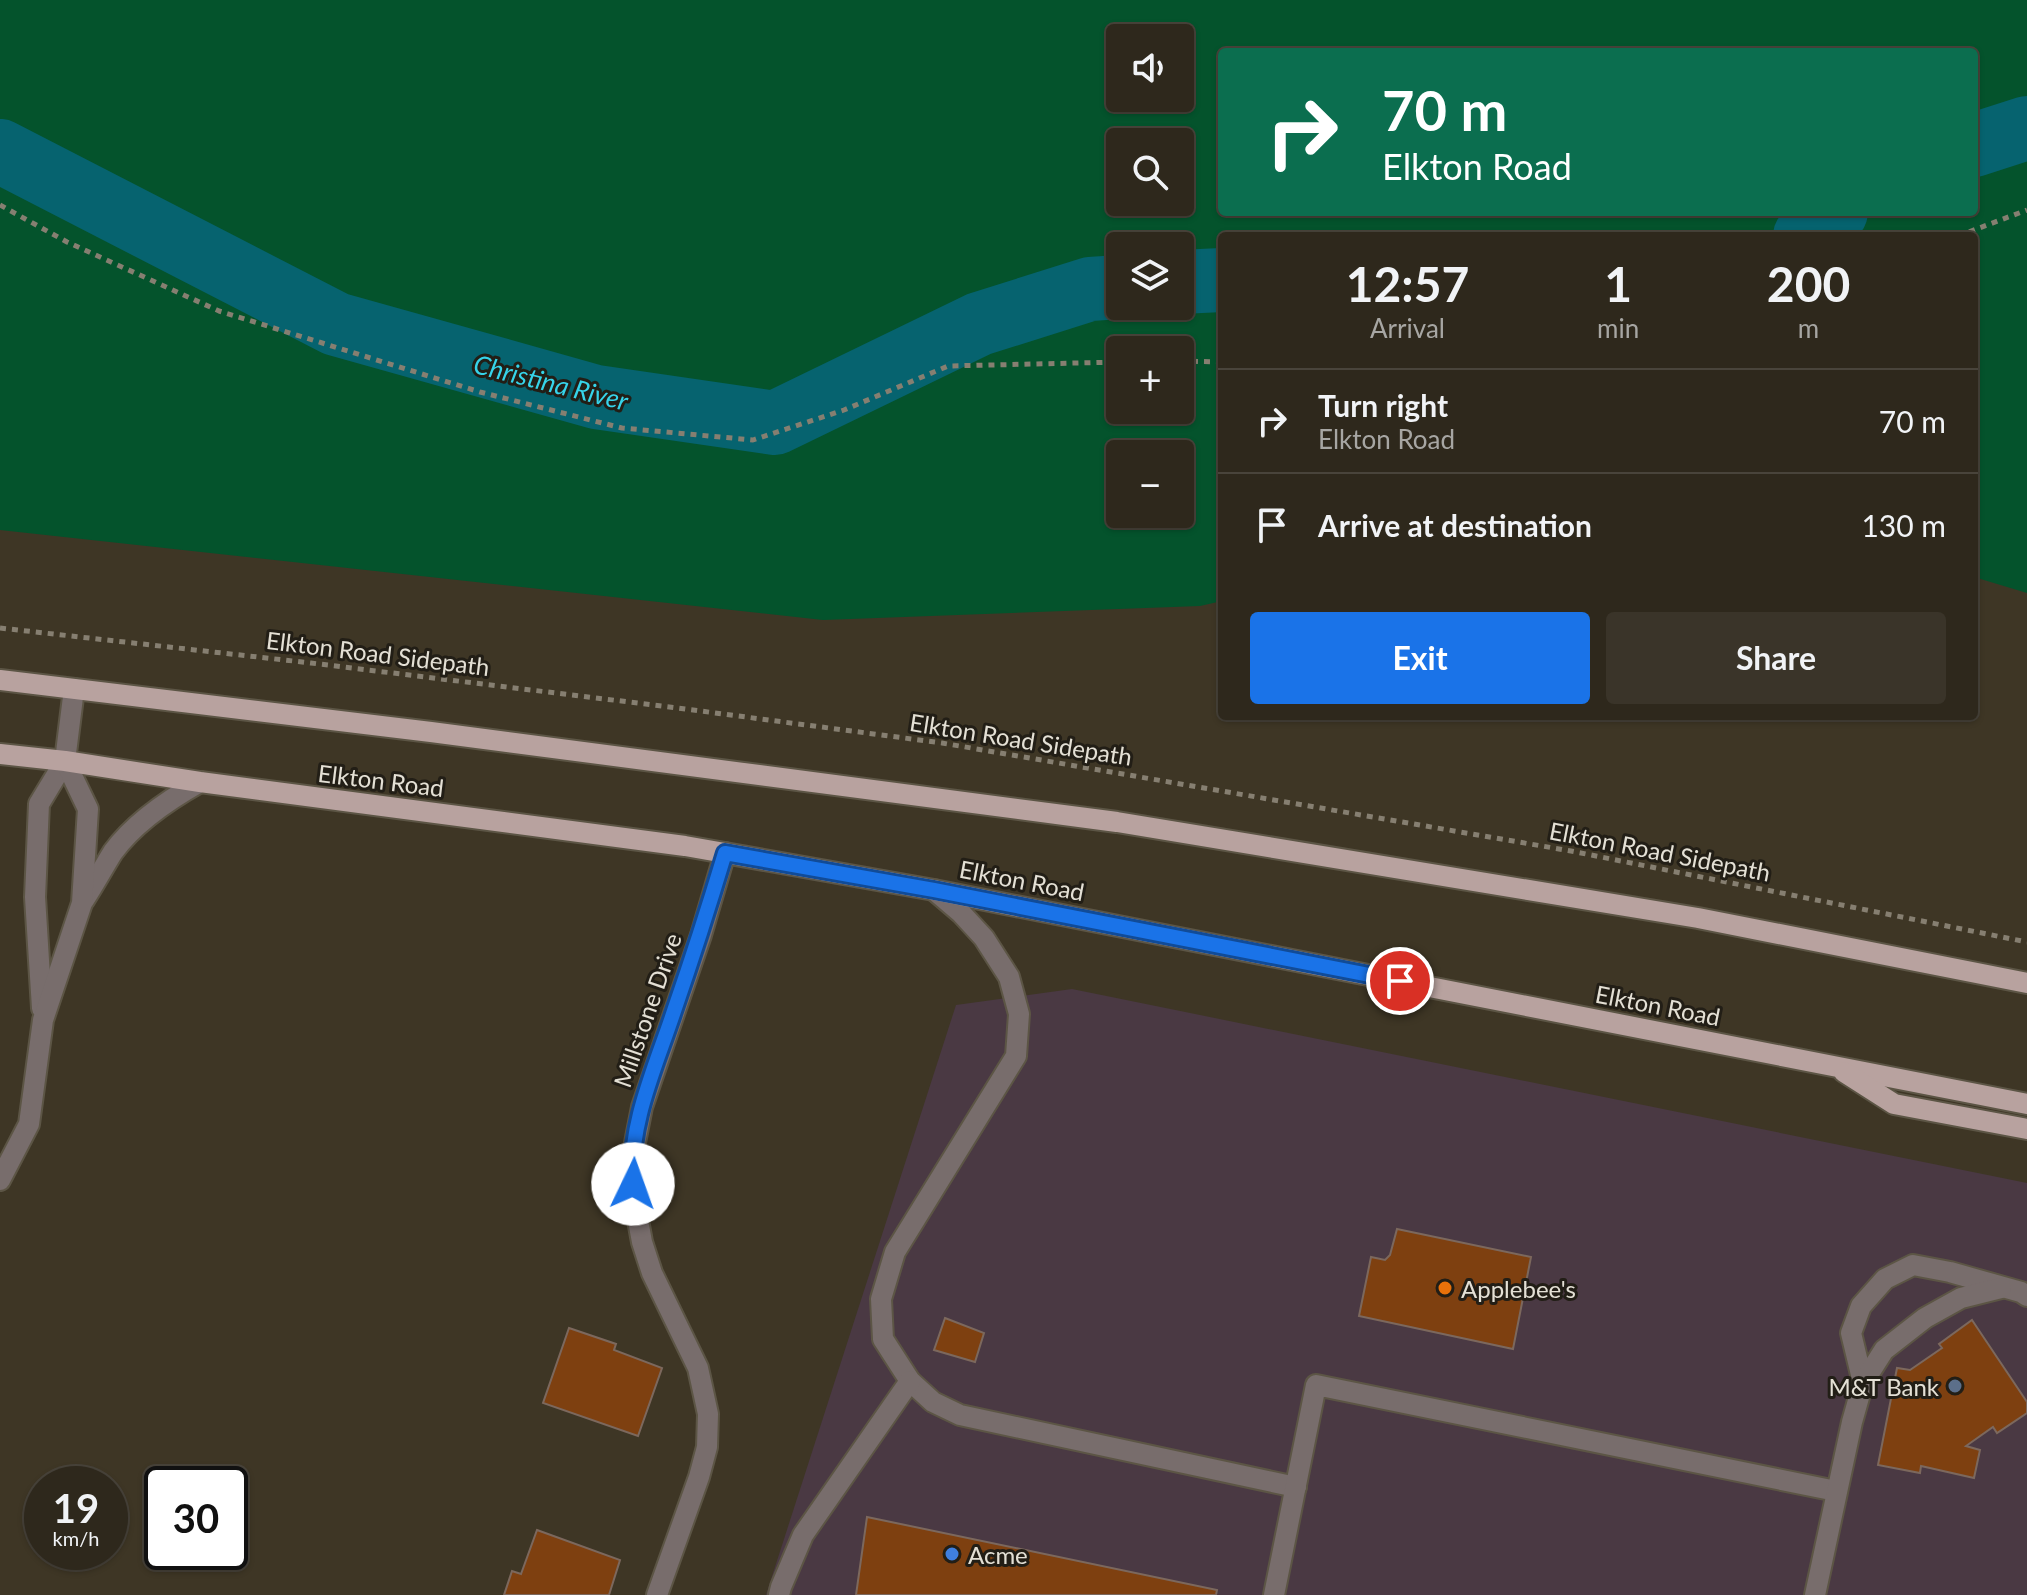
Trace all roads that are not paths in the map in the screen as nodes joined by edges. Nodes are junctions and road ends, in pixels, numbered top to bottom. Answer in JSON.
{"nodes":[{"id":1,"x":0,"y":680,"type":"edge"},
{"id":2,"x":74,"y":689,"type":"junction"},
{"id":3,"x":0,"y":754,"type":"edge"},
{"id":4,"x":65,"y":761,"type":"junction"},
{"id":5,"x":200,"y":782,"type":"junction"},
{"id":6,"x":725,"y":853,"type":"junction"},
{"id":7,"x":934,"y":890,"type":"junction"},
{"id":8,"x":82,"y":903,"type":"junction"},
{"id":9,"x":2027,"y":983,"type":"edge"},
{"id":10,"x":43,"y":1020,"type":"junction"},
{"id":11,"x":1834,"y":1066,"type":"junction"},
{"id":12,"x":2027,"y":1104,"type":"edge"},
{"id":13,"x":2027,"y":1129,"type":"edge"},
{"id":14,"x":0,"y":1180,"type":"edge"},
{"id":15,"x":2001,"y":1288,"type":"junction"},
{"id":16,"x":2027,"y":1296,"type":"edge"},
{"id":17,"x":910,"y":1381,"type":"junction"},
{"id":18,"x":1863,"y":1383,"type":"junction"},
{"id":19,"x":1296,"y":1487,"type":"junction"},
{"id":20,"x":1836,"y":1491,"type":"junction"},
{"id":21,"x":657,"y":1595,"type":"edge"},
{"id":22,"x":779,"y":1595,"type":"edge"},
{"id":23,"x":1274,"y":1595,"type":"edge"},
{"id":24,"x":1815,"y":1595,"type":"edge"}],
"edges":[{"from":1,"to":2,"type":"main road"},
{"from":2,"to":4,"type":"street"},
{"from":2,"to":9,"type":"main road"},
{"from":3,"to":4,"type":"main road","name":"Elkton Road"},
{"from":4,"to":5,"type":"main road","name":"Elkton Road"},
{"from":4,"to":8,"type":"street"},
{"from":4,"to":10,"type":"street"},
{"from":5,"to":6,"type":"main road","name":"Elkton Road"},
{"from":5,"to":8,"type":"street"},
{"from":6,"to":7,"type":"main road","name":"Elkton Road"},
{"from":6,"to":21,"type":"street","name":"Millstone Drive"},
{"from":7,"to":11,"type":"main road","name":"Elkton Road"},
{"from":7,"to":17,"type":"street"},
{"from":8,"to":10,"type":"street"},
{"from":10,"to":14,"type":"street"},
{"from":11,"to":12,"type":"main road","name":"Elkton Road"},
{"from":11,"to":13,"type":"main road"},
{"from":15,"to":16,"type":"street"},
{"from":15,"to":18,"type":"street"},
{"from":15,"to":18,"type":"street"},
{"from":17,"to":19,"type":"street"},
{"from":17,"to":22,"type":"street"},
{"from":18,"to":20,"type":"street"},
{"from":19,"to":20,"type":"street"},
{"from":19,"to":23,"type":"street"},
{"from":20,"to":24,"type":"street"}]}
